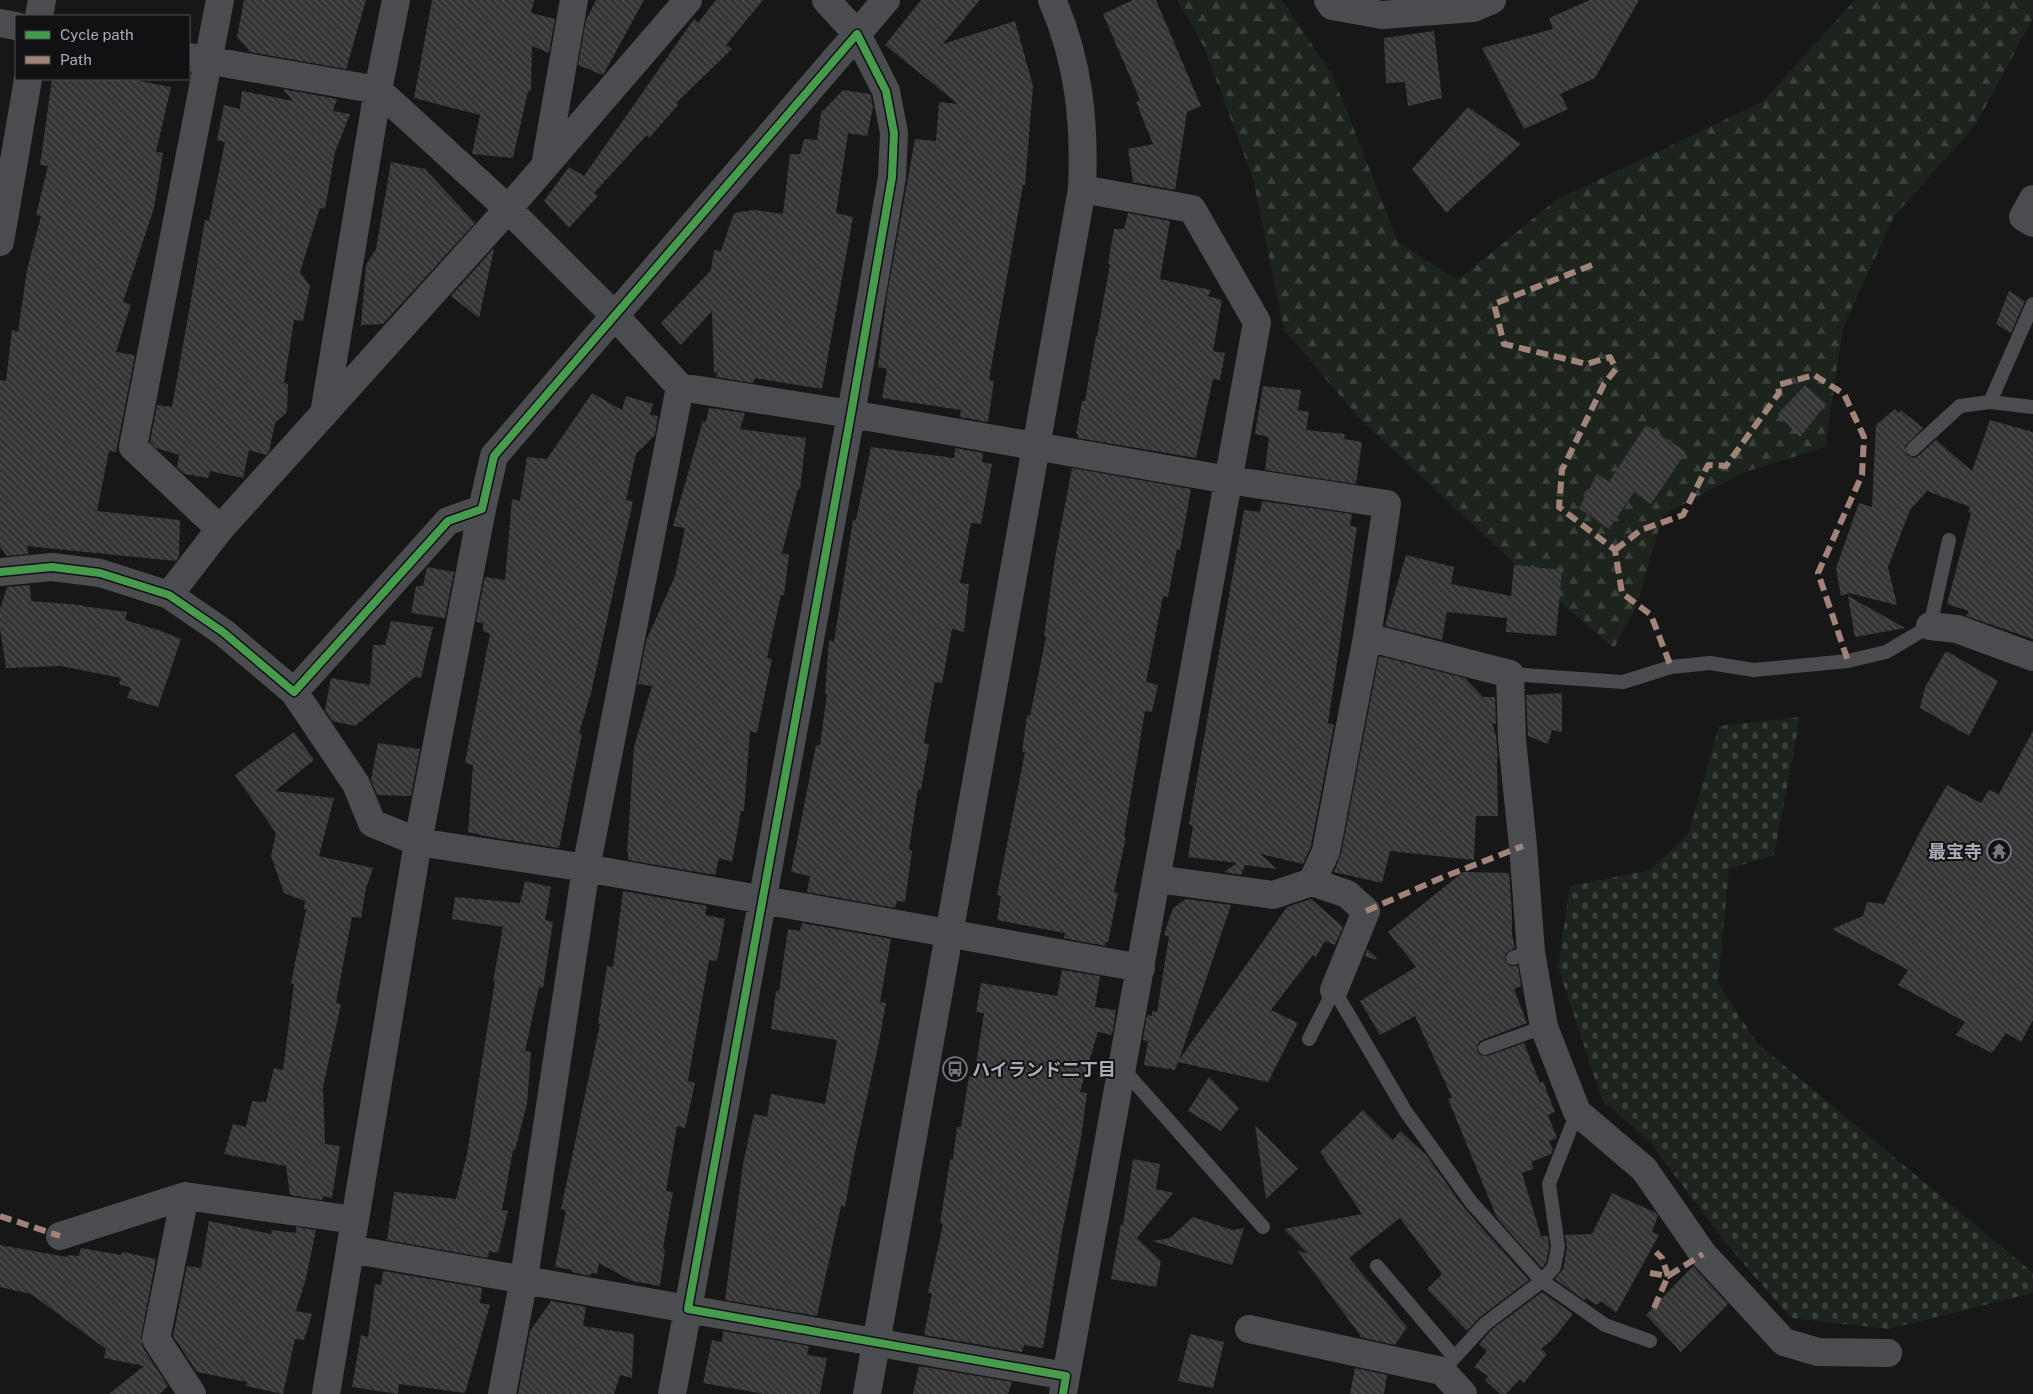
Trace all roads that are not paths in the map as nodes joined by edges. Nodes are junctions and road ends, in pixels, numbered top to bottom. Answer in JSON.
{"nodes":[{"id":1,"x":42,"y":0,"type":"edge"},
{"id":2,"x":220,"y":0,"type":"edge"},
{"id":3,"x":396,"y":0,"type":"edge"},
{"id":4,"x":574,"y":0,"type":"edge"},
{"id":5,"x":688,"y":0,"type":"edge"},
{"id":6,"x":826,"y":0,"type":"edge"},
{"id":7,"x":886,"y":0,"type":"edge"},
{"id":8,"x":1052,"y":0,"type":"edge"},
{"id":9,"x":1328,"y":0,"type":"edge"},
{"id":10,"x":1492,"y":0,"type":"edge"},
{"id":11,"x":1381,"y":7,"type":"edge"},
{"id":12,"x":39,"y":15,"type":"edge"},
{"id":13,"x":0,"y":23,"type":"edge"},
{"id":14,"x":15,"y":26,"type":"edge"},
{"id":15,"x":857,"y":34,"type":"junction"},
{"id":16,"x":198,"y":58,"type":"edge"},
{"id":17,"x":28,"y":80,"type":"edge"},
{"id":18,"x":378,"y":90,"type":"junction"},
{"id":19,"x":545,"y":166,"type":"junction"},
{"id":20,"x":1082,"y":189,"type":"junction"},
{"id":21,"x":2033,"y":199,"type":"edge"},
{"id":22,"x":508,"y":209,"type":"junction"},
{"id":23,"x":2033,"y":223,"type":"edge"},
{"id":24,"x":0,"y":242,"type":"edge"},
{"id":25,"x":2033,"y":304,"type":"edge"},
{"id":26,"x":615,"y":316,"type":"junction"},
{"id":27,"x":680,"y":388,"type":"junction"},
{"id":28,"x":1990,"y":402,"type":"junction"},
{"id":29,"x":2033,"y":407,"type":"edge"},
{"id":30,"x":324,"y":414,"type":"junction"},
{"id":31,"x":851,"y":414,"type":"junction"},
{"id":32,"x":1036,"y":447,"type":"junction"},
{"id":33,"x":1912,"y":450,"type":"dead end"},
{"id":34,"x":1229,"y":480,"type":"junction"},
{"id":35,"x":482,"y":509,"type":"junction"},
{"id":36,"x":220,"y":530,"type":"junction"},
{"id":37,"x":1949,"y":540,"type":"dead end"},
{"id":38,"x":0,"y":572,"type":"edge"},
{"id":39,"x":169,"y":595,"type":"junction"},
{"id":40,"x":1930,"y":626,"type":"junction"},
{"id":41,"x":1367,"y":637,"type":"junction"},
{"id":42,"x":2033,"y":657,"type":"edge"},
{"id":43,"x":1510,"y":674,"type":"junction"},
{"id":44,"x":294,"y":692,"type":"junction"},
{"id":45,"x":418,"y":842,"type":"junction"},
{"id":46,"x":586,"y":868,"type":"junction"},
{"id":47,"x":1157,"y":879,"type":"junction"},
{"id":48,"x":1312,"y":882,"type":"junction"},
{"id":49,"x":762,"y":901,"type":"junction"},
{"id":50,"x":949,"y":934,"type":"junction"},
{"id":51,"x":1141,"y":968,"type":"junction"},
{"id":52,"x":1334,"y":990,"type":"junction"},
{"id":53,"x":1544,"y":1027,"type":"junction"},
{"id":54,"x":1309,"y":1039,"type":"dead end"},
{"id":55,"x":1485,"y":1048,"type":"dead end"},
{"id":56,"x":1123,"y":1069,"type":"junction"},
{"id":57,"x":1577,"y":1112,"type":"junction"},
{"id":58,"x":185,"y":1196,"type":"junction"},
{"id":59,"x":355,"y":1220,"type":"junction"},
{"id":60,"x":1263,"y":1227,"type":"dead end"},
{"id":61,"x":60,"y":1236,"type":"dead end"},
{"id":62,"x":350,"y":1249,"type":"junction"},
{"id":63,"x":1377,"y":1266,"type":"dead end"},
{"id":64,"x":524,"y":1278,"type":"junction"},
{"id":65,"x":1542,"y":1281,"type":"junction"},
{"id":66,"x":688,"y":1309,"type":"junction"},
{"id":67,"x":1249,"y":1329,"type":"dead end"},
{"id":68,"x":1650,"y":1341,"type":"dead end"},
{"id":69,"x":876,"y":1342,"type":"junction"},
{"id":70,"x":1888,"y":1353,"type":"dead end"},
{"id":71,"x":1448,"y":1364,"type":"junction"},
{"id":72,"x":1065,"y":1385,"type":"edge"},
{"id":73,"x":192,"y":1394,"type":"edge"},
{"id":74,"x":326,"y":1394,"type":"edge"},
{"id":75,"x":502,"y":1394,"type":"edge"},
{"id":76,"x":672,"y":1394,"type":"edge"},
{"id":77,"x":866,"y":1394,"type":"edge"},
{"id":78,"x":1463,"y":1394,"type":"edge"}],
"edges":[{"from":1,"to":12,"type":"street"},
{"from":2,"to":16,"type":"street"},
{"from":3,"to":18,"type":"street"},
{"from":4,"to":19,"type":"street"},
{"from":5,"to":19,"type":"street"},
{"from":6,"to":15,"type":"street"},
{"from":7,"to":15,"type":"street"},
{"from":8,"to":20,"type":"street"},
{"from":9,"to":11,"type":"street"},
{"from":10,"to":11,"type":"street"},
{"from":13,"to":14,"type":"street"},
{"from":15,"to":26,"type":"street"},
{"from":15,"to":31,"type":"street"},
{"from":16,"to":18,"type":"street"},
{"from":16,"to":36,"type":"street"},
{"from":17,"to":24,"type":"street"},
{"from":18,"to":22,"type":"street"},
{"from":18,"to":30,"type":"street"},
{"from":19,"to":22,"type":"street"},
{"from":20,"to":32,"type":"street"},
{"from":20,"to":34,"type":"street"},
{"from":21,"to":23,"type":"street"},
{"from":22,"to":26,"type":"street"},
{"from":22,"to":30,"type":"street"},
{"from":25,"to":28,"type":"lane"},
{"from":26,"to":27,"type":"street"},
{"from":26,"to":35,"type":"street"},
{"from":27,"to":31,"type":"street"},
{"from":27,"to":46,"type":"street"},
{"from":28,"to":29,"type":"lane"},
{"from":28,"to":33,"type":"lane"},
{"from":30,"to":36,"type":"street"},
{"from":31,"to":32,"type":"street"},
{"from":31,"to":49,"type":"street"},
{"from":32,"to":34,"type":"street"},
{"from":32,"to":50,"type":"street"},
{"from":34,"to":41,"type":"street"},
{"from":34,"to":47,"type":"street"},
{"from":35,"to":44,"type":"street"},
{"from":35,"to":45,"type":"street"},
{"from":36,"to":39,"type":"street"},
{"from":37,"to":40,"type":"lane"},
{"from":38,"to":39,"type":"street"},
{"from":39,"to":44,"type":"street"},
{"from":40,"to":42,"type":"street"},
{"from":40,"to":43,"type":"lane"},
{"from":41,"to":43,"type":"street"},
{"from":41,"to":48,"type":"street"},
{"from":43,"to":53,"type":"street"},
{"from":44,"to":45,"type":"street"},
{"from":45,"to":46,"type":"street"},
{"from":45,"to":59,"type":"street"},
{"from":46,"to":49,"type":"street"},
{"from":46,"to":64,"type":"street"},
{"from":47,"to":48,"type":"street"},
{"from":47,"to":51,"type":"street"},
{"from":48,"to":52,"type":"street"},
{"from":49,"to":50,"type":"street"},
{"from":49,"to":66,"type":"street"},
{"from":50,"to":51,"type":"street"},
{"from":50,"to":69,"type":"street"},
{"from":51,"to":56,"type":"street"},
{"from":52,"to":54,"type":"lane"},
{"from":52,"to":65,"type":"lane"},
{"from":53,"to":55,"type":"lane"},
{"from":53,"to":57,"type":"street"},
{"from":56,"to":60,"type":"lane"},
{"from":56,"to":72,"type":"street"},
{"from":57,"to":65,"type":"lane"},
{"from":57,"to":70,"type":"street"},
{"from":58,"to":59,"type":"street"},
{"from":58,"to":61,"type":"street"},
{"from":58,"to":73,"type":"street"},
{"from":59,"to":62,"type":"street"},
{"from":62,"to":64,"type":"street"},
{"from":62,"to":74,"type":"street"},
{"from":63,"to":71,"type":"lane"},
{"from":64,"to":66,"type":"street"},
{"from":64,"to":75,"type":"street"},
{"from":65,"to":68,"type":"lane"},
{"from":65,"to":71,"type":"lane"},
{"from":66,"to":69,"type":"street"},
{"from":66,"to":76,"type":"street"},
{"from":67,"to":71,"type":"street"},
{"from":69,"to":72,"type":"street"},
{"from":69,"to":77,"type":"street"},
{"from":71,"to":78,"type":"street"}]}
